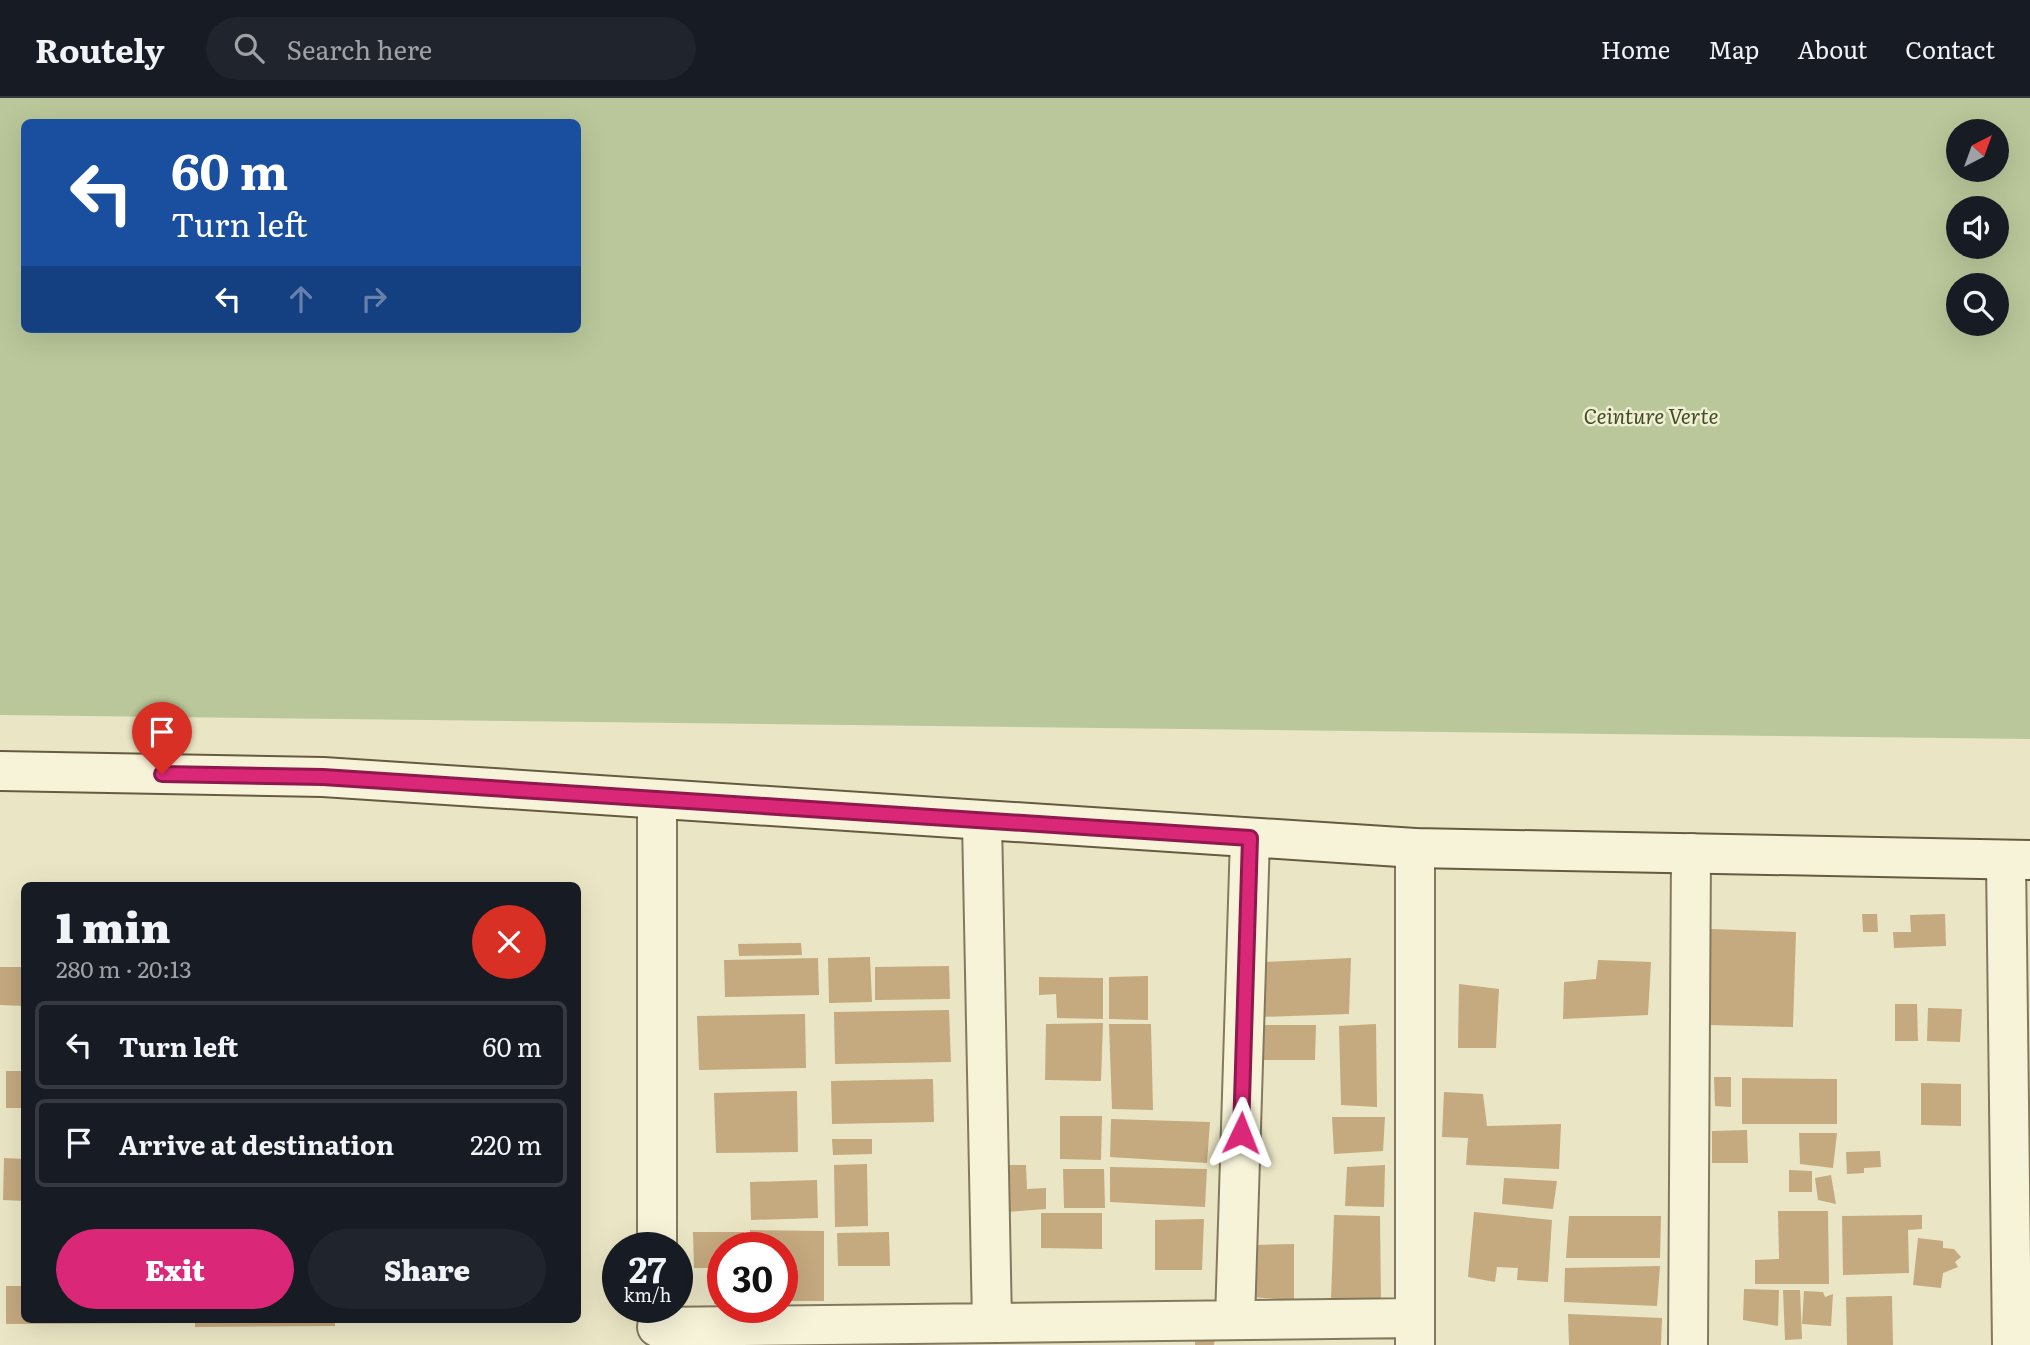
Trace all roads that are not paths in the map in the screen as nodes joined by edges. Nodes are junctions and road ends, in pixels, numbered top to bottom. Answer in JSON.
{"nodes":[{"id":1,"x":0,"y":771,"type":"edge"},
{"id":2,"x":657,"y":800,"type":"junction"},
{"id":3,"x":982,"y":822,"type":"junction"},
{"id":4,"x":1250,"y":838,"type":"junction"},
{"id":5,"x":1415,"y":848,"type":"junction"},
{"id":6,"x":1691,"y":853,"type":"junction"},
{"id":7,"x":2018,"y":860,"type":"edge"},
{"id":8,"x":657,"y":1232,"type":"edge"},
{"id":9,"x":1235,"y":1320,"type":"junction"},
{"id":10,"x":992,"y":1322,"type":"junction"},
{"id":11,"x":657,"y":1326,"type":"edge"},
{"id":12,"x":1415,"y":1331,"type":"edge"},
{"id":13,"x":1688,"y":1345,"type":"edge"},
{"id":14,"x":2012,"y":1345,"type":"edge"}],
"edges":[{"from":1,"to":2,"type":"street"},
{"from":2,"to":3,"type":"street"},
{"from":2,"to":8,"type":"street"},
{"from":3,"to":4,"type":"street"},
{"from":3,"to":10,"type":"street"},
{"from":4,"to":5,"type":"street"},
{"from":4,"to":9,"type":"street"},
{"from":5,"to":6,"type":"street"},
{"from":5,"to":12,"type":"street"},
{"from":6,"to":7,"type":"street"},
{"from":6,"to":13,"type":"street"},
{"from":7,"to":14,"type":"street"},
{"from":9,"to":10,"type":"street"},
{"from":9,"to":12,"type":"street"},
{"from":10,"to":11,"type":"street"}]}
